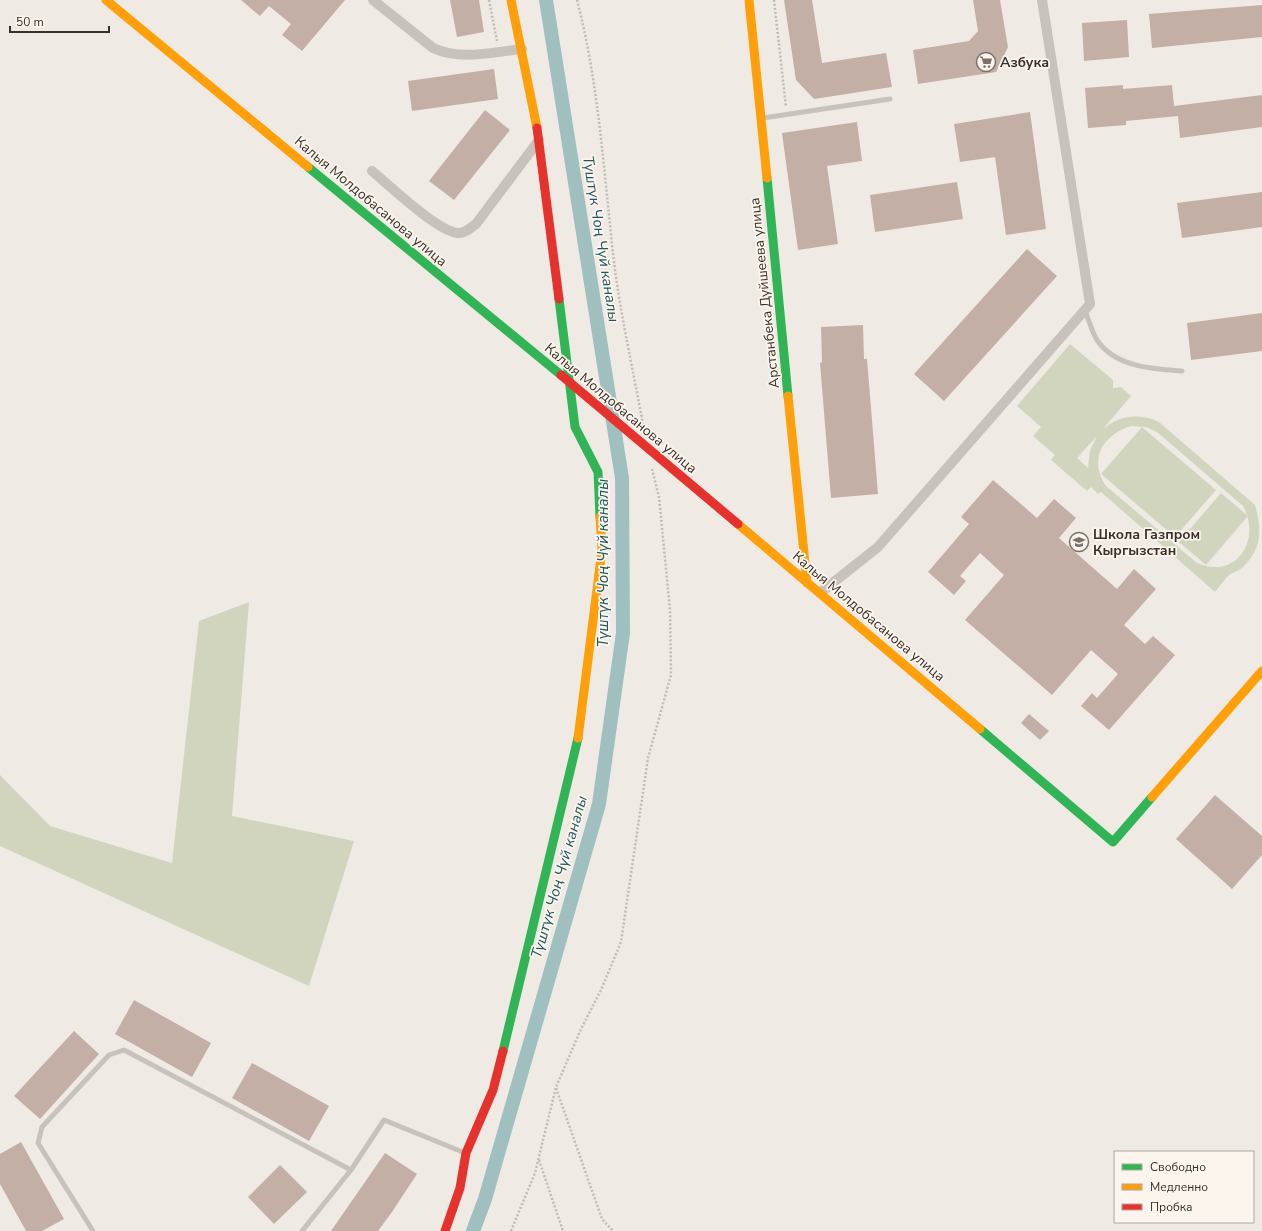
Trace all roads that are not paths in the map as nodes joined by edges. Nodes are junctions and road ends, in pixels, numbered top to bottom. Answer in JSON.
{"nodes":[{"id":1,"x":106,"y":0,"type":"edge"},
{"id":2,"x":373,"y":0,"type":"edge"},
{"id":3,"x":511,"y":0,"type":"edge"},
{"id":4,"x":749,"y":0,"type":"edge"},
{"id":5,"x":1042,"y":0,"type":"edge"},
{"id":6,"x":522,"y":49,"type":"junction"},
{"id":7,"x":890,"y":99,"type":"dead end"},
{"id":8,"x":761,"y":118,"type":"junction"},
{"id":9,"x":539,"y":140,"type":"junction"},
{"id":10,"x":372,"y":171,"type":"dead end"},
{"id":11,"x":1085,"y":311,"type":"junction"},
{"id":12,"x":1182,"y":371,"type":"dead end"},
{"id":13,"x":570,"y":384,"type":"junction"},
{"id":14,"x":808,"y":583,"type":"junction"},
{"id":15,"x":820,"y":593,"type":"junction"},
{"id":16,"x":1262,"y":671,"type":"edge"},
{"id":17,"x":466,"y":1153,"type":"junction"},
{"id":18,"x":351,"y":1170,"type":"junction"},
{"id":19,"x":93,"y":1231,"type":"edge"},
{"id":20,"x":302,"y":1231,"type":"edge"},
{"id":21,"x":445,"y":1231,"type":"edge"}],
"edges":[{"from":1,"to":13,"type":"street","name":"Калыя Молдобасанова улица"},
{"from":2,"to":6,"type":"street"},
{"from":3,"to":6,"type":"street"},
{"from":4,"to":8,"type":"street","name":"Арстанбека Дуйшеева улица"},
{"from":5,"to":11,"type":"street"},
{"from":6,"to":9,"type":"street"},
{"from":7,"to":8,"type":"lane"},
{"from":8,"to":14,"type":"street","name":"Арстанбека Дуйшеева улица"},
{"from":9,"to":10,"type":"street"},
{"from":9,"to":13,"type":"street"},
{"from":11,"to":12,"type":"lane"},
{"from":11,"to":15,"type":"street"},
{"from":13,"to":14,"type":"street","name":"Калыя Молдобасанова улица"},
{"from":13,"to":17,"type":"street"},
{"from":14,"to":15,"type":"street","name":"Калыя Молдобасанова улица"},
{"from":15,"to":16,"type":"street","name":"Калыя Молдобасанова улица"},
{"from":17,"to":18,"type":"lane"},
{"from":17,"to":21,"type":"street"},
{"from":18,"to":19,"type":"lane"},
{"from":18,"to":20,"type":"lane"}]}
